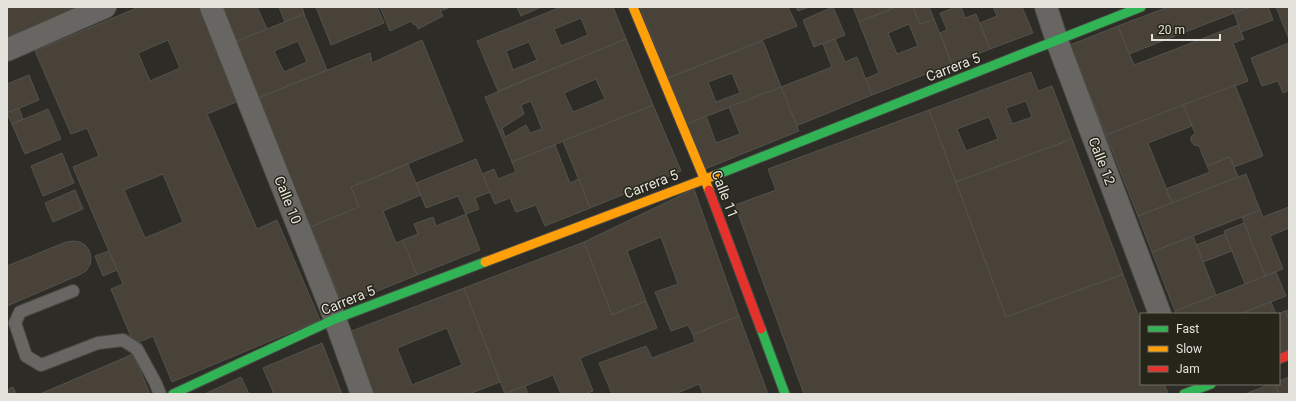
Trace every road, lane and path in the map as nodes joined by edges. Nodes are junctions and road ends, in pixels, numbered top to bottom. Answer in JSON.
{"nodes":[{"id":1,"x":105,"y":7,"type":"edge"},
{"id":2,"x":211,"y":7,"type":"edge"},
{"id":3,"x":633,"y":7,"type":"edge"},
{"id":4,"x":1046,"y":7,"type":"edge"},
{"id":5,"x":1138,"y":8,"type":"edge"},
{"id":6,"x":1057,"y":41,"type":"junction"},
{"id":7,"x":7,"y":50,"type":"edge"},
{"id":8,"x":705,"y":179,"type":"junction"},
{"id":9,"x":73,"y":290,"type":"dead end"},
{"id":10,"x":1160,"y":313,"type":"edge"},
{"id":11,"x":334,"y":319,"type":"junction"},
{"id":12,"x":1208,"y":385,"type":"edge"},
{"id":13,"x":1187,"y":391,"type":"edge"},
{"id":14,"x":160,"y":394,"type":"edge"},
{"id":15,"x":173,"y":394,"type":"edge"},
{"id":16,"x":362,"y":394,"type":"edge"},
{"id":17,"x":785,"y":394,"type":"edge"}],
"edges":[{"from":1,"to":7,"type":"street"},
{"from":2,"to":11,"type":"street","name":"Calle 10"},
{"from":3,"to":8,"type":"street","name":"Calle 11"},
{"from":4,"to":6,"type":"street","name":"Calle 12"},
{"from":5,"to":6,"type":"street","name":"Carrera 5"},
{"from":6,"to":8,"type":"street","name":"Carrera 5"},
{"from":6,"to":10,"type":"street","name":"Calle 12"},
{"from":8,"to":11,"type":"street","name":"Carrera 5"},
{"from":8,"to":17,"type":"street","name":"Calle 11"},
{"from":9,"to":14,"type":"lane"},
{"from":11,"to":15,"type":"street","name":"Carrera 5"},
{"from":11,"to":16,"type":"street","name":"Calle 10"},
{"from":12,"to":13,"type":"street"}]}
